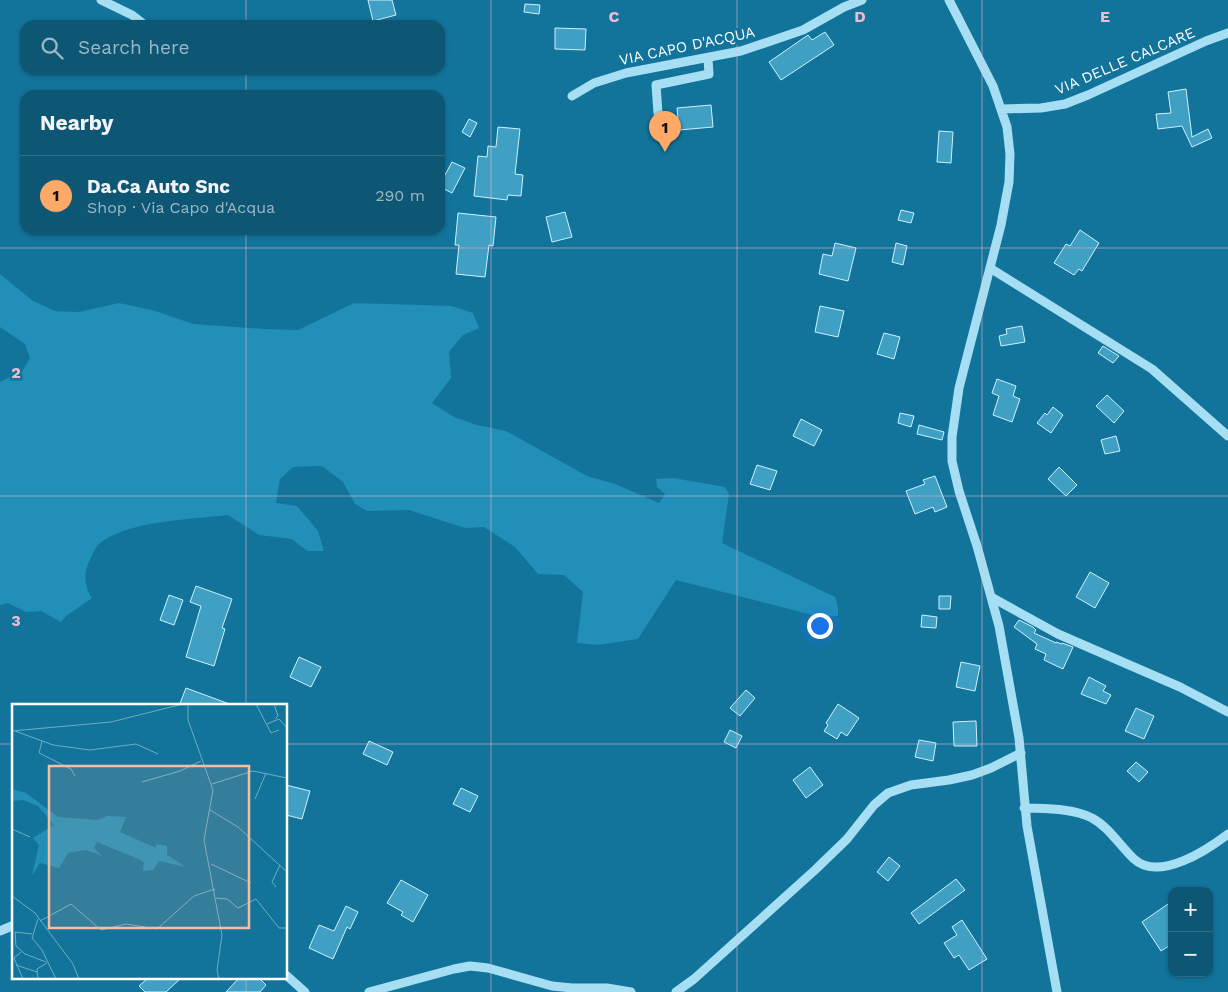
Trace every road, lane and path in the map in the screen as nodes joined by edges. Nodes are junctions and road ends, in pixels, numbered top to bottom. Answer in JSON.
{"nodes":[{"id":1,"x":101,"y":0,"type":"edge"},
{"id":2,"x":862,"y":0,"type":"edge"},
{"id":3,"x":949,"y":0,"type":"edge"},
{"id":4,"x":138,"y":20,"type":"edge"},
{"id":5,"x":1228,"y":33,"type":"edge"},
{"id":6,"x":708,"y":58,"type":"junction"},
{"id":7,"x":572,"y":96,"type":"dead end"},
{"id":8,"x":1001,"y":109,"type":"junction"},
{"id":9,"x":658,"y":113,"type":"dead end"},
{"id":10,"x":990,"y":268,"type":"junction"},
{"id":11,"x":1228,"y":436,"type":"edge"},
{"id":12,"x":991,"y":596,"type":"junction"},
{"id":13,"x":1228,"y":712,"type":"edge"},
{"id":14,"x":1020,"y":753,"type":"junction"},
{"id":15,"x":1024,"y":808,"type":"junction"},
{"id":16,"x":1228,"y":834,"type":"edge"},
{"id":17,"x":12,"y":926,"type":"edge"},
{"id":18,"x":0,"y":931,"type":"edge"},
{"id":19,"x":288,"y":977,"type":"edge"},
{"id":20,"x":305,"y":992,"type":"edge"},
{"id":21,"x":369,"y":992,"type":"edge"},
{"id":22,"x":631,"y":992,"type":"edge"},
{"id":23,"x":676,"y":992,"type":"edge"},
{"id":24,"x":1057,"y":992,"type":"edge"}],
"edges":[{"from":1,"to":4,"type":"street"},
{"from":2,"to":6,"type":"street","name":"VIA CAPO D'ACQUA"},
{"from":3,"to":8,"type":"street"},
{"from":5,"to":8,"type":"street","name":"VIA DELLE CALCARE"},
{"from":6,"to":7,"type":"street","name":"VIA CAPO D'ACQUA"},
{"from":6,"to":9,"type":"street"},
{"from":8,"to":10,"type":"street"},
{"from":10,"to":11,"type":"street"},
{"from":10,"to":12,"type":"street"},
{"from":12,"to":13,"type":"street"},
{"from":12,"to":14,"type":"street"},
{"from":14,"to":15,"type":"street"},
{"from":14,"to":23,"type":"street"},
{"from":15,"to":16,"type":"street"},
{"from":15,"to":24,"type":"street"},
{"from":17,"to":18,"type":"street"},
{"from":19,"to":20,"type":"street"},
{"from":21,"to":22,"type":"street"}]}
